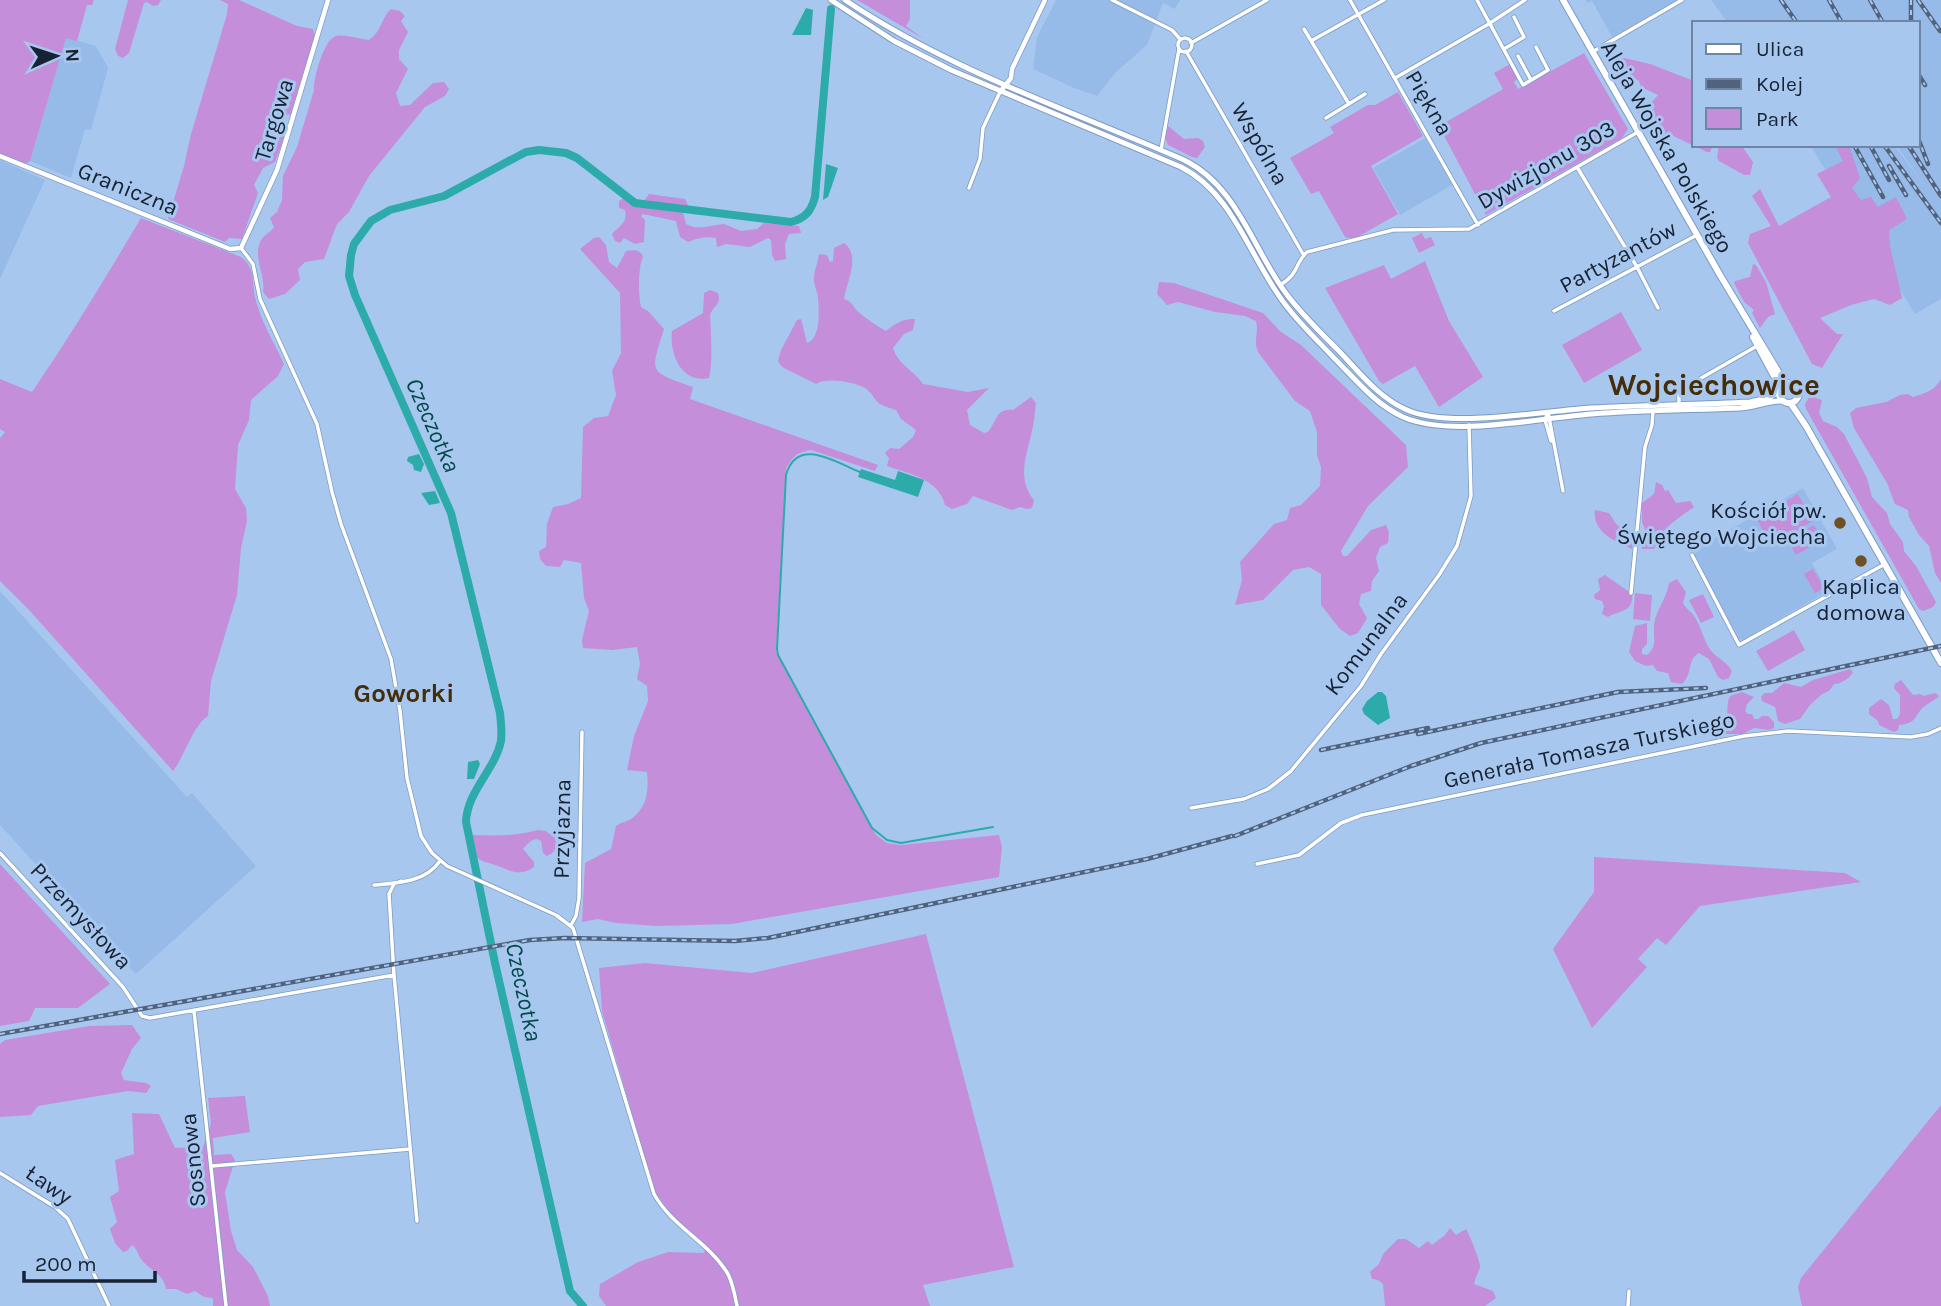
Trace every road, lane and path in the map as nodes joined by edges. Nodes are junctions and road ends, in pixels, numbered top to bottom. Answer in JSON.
{"nodes":[{"id":1,"x":328,"y":0,"type":"edge"},
{"id":2,"x":831,"y":0,"type":"edge"},
{"id":3,"x":845,"y":0,"type":"edge"},
{"id":4,"x":1045,"y":0,"type":"edge"},
{"id":5,"x":1112,"y":0,"type":"edge"},
{"id":6,"x":1267,"y":0,"type":"edge"},
{"id":7,"x":1350,"y":0,"type":"edge"},
{"id":8,"x":1384,"y":0,"type":"edge"},
{"id":9,"x":1477,"y":0,"type":"edge"},
{"id":10,"x":1525,"y":0,"type":"edge"},
{"id":11,"x":1563,"y":0,"type":"edge"},
{"id":12,"x":1682,"y":0,"type":"edge"},
{"id":13,"x":1359,"y":15,"type":"junction"},
{"id":14,"x":1514,"y":17,"type":"dead end"},
{"id":15,"x":1489,"y":22,"type":"junction"},
{"id":16,"x":1304,"y":29,"type":"dead end"},
{"id":17,"x":1180,"y":39,"type":"junction"},
{"id":18,"x":1311,"y":41,"type":"junction"},
{"id":19,"x":1191,"y":43,"type":"junction"},
{"id":20,"x":1536,"y":47,"type":"dead end"},
{"id":21,"x":1179,"y":49,"type":"junction"},
{"id":22,"x":1504,"y":49,"type":"junction"},
{"id":23,"x":1186,"y":51,"type":"junction"},
{"id":24,"x":1592,"y":52,"type":"junction"},
{"id":25,"x":1518,"y":55,"type":"dead end"},
{"id":26,"x":1395,"y":78,"type":"junction"},
{"id":27,"x":1531,"y":80,"type":"junction"},
{"id":28,"x":1004,"y":85,"type":"junction"},
{"id":29,"x":1000,"y":92,"type":"junction"},
{"id":30,"x":1365,"y":94,"type":"dead end"},
{"id":31,"x":1349,"y":104,"type":"junction"},
{"id":32,"x":1326,"y":118,"type":"dead end"},
{"id":33,"x":1639,"y":132,"type":"junction"},
{"id":34,"x":1161,"y":150,"type":"junction"},
{"id":35,"x":0,"y":156,"type":"edge"},
{"id":36,"x":1577,"y":167,"type":"junction"},
{"id":37,"x":969,"y":188,"type":"dead end"},
{"id":38,"x":1478,"y":225,"type":"junction"},
{"id":39,"x":1697,"y":235,"type":"junction"},
{"id":40,"x":242,"y":247,"type":"junction"},
{"id":41,"x":1303,"y":254,"type":"junction"},
{"id":42,"x":1637,"y":267,"type":"junction"},
{"id":43,"x":1280,"y":285,"type":"junction"},
{"id":44,"x":1658,"y":308,"type":"dead end"},
{"id":45,"x":1554,"y":311,"type":"dead end"},
{"id":46,"x":1741,"y":312,"type":"junction"},
{"id":47,"x":1757,"y":346,"type":"junction"},
{"id":48,"x":1781,"y":388,"type":"junction"},
{"id":49,"x":1782,"y":401,"type":"junction"},
{"id":50,"x":1794,"y":402,"type":"junction"},
{"id":51,"x":1679,"y":405,"type":"junction"},
{"id":52,"x":1653,"y":411,"type":"junction"},
{"id":53,"x":1548,"y":412,"type":"junction"},
{"id":54,"x":1548,"y":419,"type":"junction"},
{"id":55,"x":1469,"y":425,"type":"junction"},
{"id":56,"x":1563,"y":491,"type":"dead end"},
{"id":57,"x":1692,"y":555,"type":"dead end"},
{"id":58,"x":1885,"y":564,"type":"junction"},
{"id":59,"x":1631,"y":593,"type":"dead end"},
{"id":60,"x":1941,"y":663,"type":"edge"},
{"id":61,"x":1941,"y":728,"type":"edge"},
{"id":62,"x":582,"y":732,"type":"dead end"},
{"id":63,"x":1191,"y":808,"type":"dead end"},
{"id":64,"x":0,"y":853,"type":"edge"},
{"id":65,"x":440,"y":861,"type":"junction"},
{"id":66,"x":1257,"y":864,"type":"dead end"},
{"id":67,"x":401,"y":881,"type":"junction"},
{"id":68,"x":374,"y":885,"type":"dead end"},
{"id":69,"x":571,"y":925,"type":"junction"},
{"id":70,"x":394,"y":975,"type":"junction"},
{"id":71,"x":194,"y":1011,"type":"junction"},
{"id":72,"x":410,"y":1149,"type":"junction"},
{"id":73,"x":212,"y":1166,"type":"junction"},
{"id":74,"x":0,"y":1173,"type":"edge"},
{"id":75,"x":417,"y":1221,"type":"dead end"},
{"id":76,"x":1629,"y":1291,"type":"dead end"},
{"id":77,"x":109,"y":1306,"type":"edge"},
{"id":78,"x":226,"y":1306,"type":"edge"},
{"id":79,"x":737,"y":1306,"type":"edge"},
{"id":80,"x":1628,"y":1306,"type":"edge"}],
"edges":[{"from":1,"to":40,"type":"street","name":"Targowa"},
{"from":2,"to":29,"type":"main road"},
{"from":3,"to":28,"type":"main road"},
{"from":4,"to":28,"type":"street"},
{"from":5,"to":17,"type":"street"},
{"from":6,"to":19,"type":"street"},
{"from":7,"to":13,"type":"street","name":"Piękna"},
{"from":8,"to":13,"type":"street"},
{"from":9,"to":15,"type":"street"},
{"from":10,"to":15,"type":"street"},
{"from":11,"to":24,"type":"main road","name":"Aleja Wojska Polskiego"},
{"from":12,"to":24,"type":"street"},
{"from":13,"to":18,"type":"street"},
{"from":13,"to":26,"type":"street","name":"Piękna"},
{"from":14,"to":22,"type":"street"},
{"from":15,"to":22,"type":"street"},
{"from":15,"to":26,"type":"street"},
{"from":16,"to":18,"type":"street"},
{"from":17,"to":19,"type":"street"},
{"from":17,"to":21,"type":"street"},
{"from":18,"to":31,"type":"street"},
{"from":19,"to":23,"type":"street"},
{"from":20,"to":27,"type":"street"},
{"from":21,"to":23,"type":"street"},
{"from":21,"to":34,"type":"street"},
{"from":22,"to":27,"type":"street"},
{"from":23,"to":41,"type":"street","name":"Wspólna"},
{"from":24,"to":33,"type":"main road","name":"Aleja Wojska Polskiego"},
{"from":25,"to":27,"type":"street"},
{"from":26,"to":38,"type":"street","name":"Piękna"},
{"from":28,"to":29,"type":"street"},
{"from":28,"to":34,"type":"main road"},
{"from":29,"to":37,"type":"street"},
{"from":29,"to":55,"type":"main road"},
{"from":30,"to":31,"type":"street"},
{"from":31,"to":32,"type":"street"},
{"from":33,"to":36,"type":"street","name":"Dywizjonu 303"},
{"from":33,"to":39,"type":"main road","name":"Aleja Wojska Polskiego"},
{"from":34,"to":43,"type":"main road"},
{"from":35,"to":40,"type":"street","name":"Graniczna"},
{"from":36,"to":38,"type":"street","name":"Dywizjonu 303"},
{"from":36,"to":42,"type":"street"},
{"from":38,"to":41,"type":"street","name":"Dywizjonu 303"},
{"from":39,"to":42,"type":"street","name":"Partyzantów"},
{"from":39,"to":46,"type":"main road","name":"Aleja Wojska Polskiego"},
{"from":40,"to":65,"type":"street"},
{"from":41,"to":43,"type":"street"},
{"from":42,"to":44,"type":"street"},
{"from":42,"to":45,"type":"street","name":"Partyzantów"},
{"from":43,"to":53,"type":"main road"},
{"from":46,"to":47,"type":"main road","name":"Aleja Wojska Polskiego"},
{"from":46,"to":48,"type":"main road","name":"Aleja Wojska Polskiego"},
{"from":47,"to":48,"type":"main road","name":"Aleja Wojska Polskiego"},
{"from":47,"to":51,"type":"street"},
{"from":48,"to":49,"type":"main road"},
{"from":48,"to":50,"type":"main road"},
{"from":48,"to":51,"type":"main road"},
{"from":49,"to":50,"type":"main road"},
{"from":49,"to":52,"type":"main road"},
{"from":50,"to":58,"type":"main road"},
{"from":51,"to":53,"type":"main road"},
{"from":52,"to":54,"type":"main road"},
{"from":52,"to":59,"type":"street"},
{"from":53,"to":54,"type":"street"},
{"from":54,"to":55,"type":"main road"},
{"from":54,"to":56,"type":"street"},
{"from":55,"to":63,"type":"street","name":"Komunalna"},
{"from":57,"to":58,"type":"street"},
{"from":58,"to":60,"type":"main road"},
{"from":61,"to":66,"type":"street","name":"Generała Tomasza Turskiego"},
{"from":62,"to":69,"type":"street","name":"Przyjazna"},
{"from":64,"to":71,"type":"street","name":"Przemysłowa"},
{"from":65,"to":67,"type":"street"},
{"from":65,"to":69,"type":"street"},
{"from":67,"to":68,"type":"street"},
{"from":67,"to":70,"type":"street"},
{"from":69,"to":79,"type":"street"},
{"from":70,"to":71,"type":"street"},
{"from":70,"to":72,"type":"street"},
{"from":71,"to":73,"type":"street","name":"Sosnowa"},
{"from":72,"to":73,"type":"street"},
{"from":72,"to":75,"type":"street"},
{"from":73,"to":78,"type":"street","name":"Sosnowa"},
{"from":74,"to":77,"type":"street","name":"Ławy"},
{"from":76,"to":80,"type":"street"}]}
